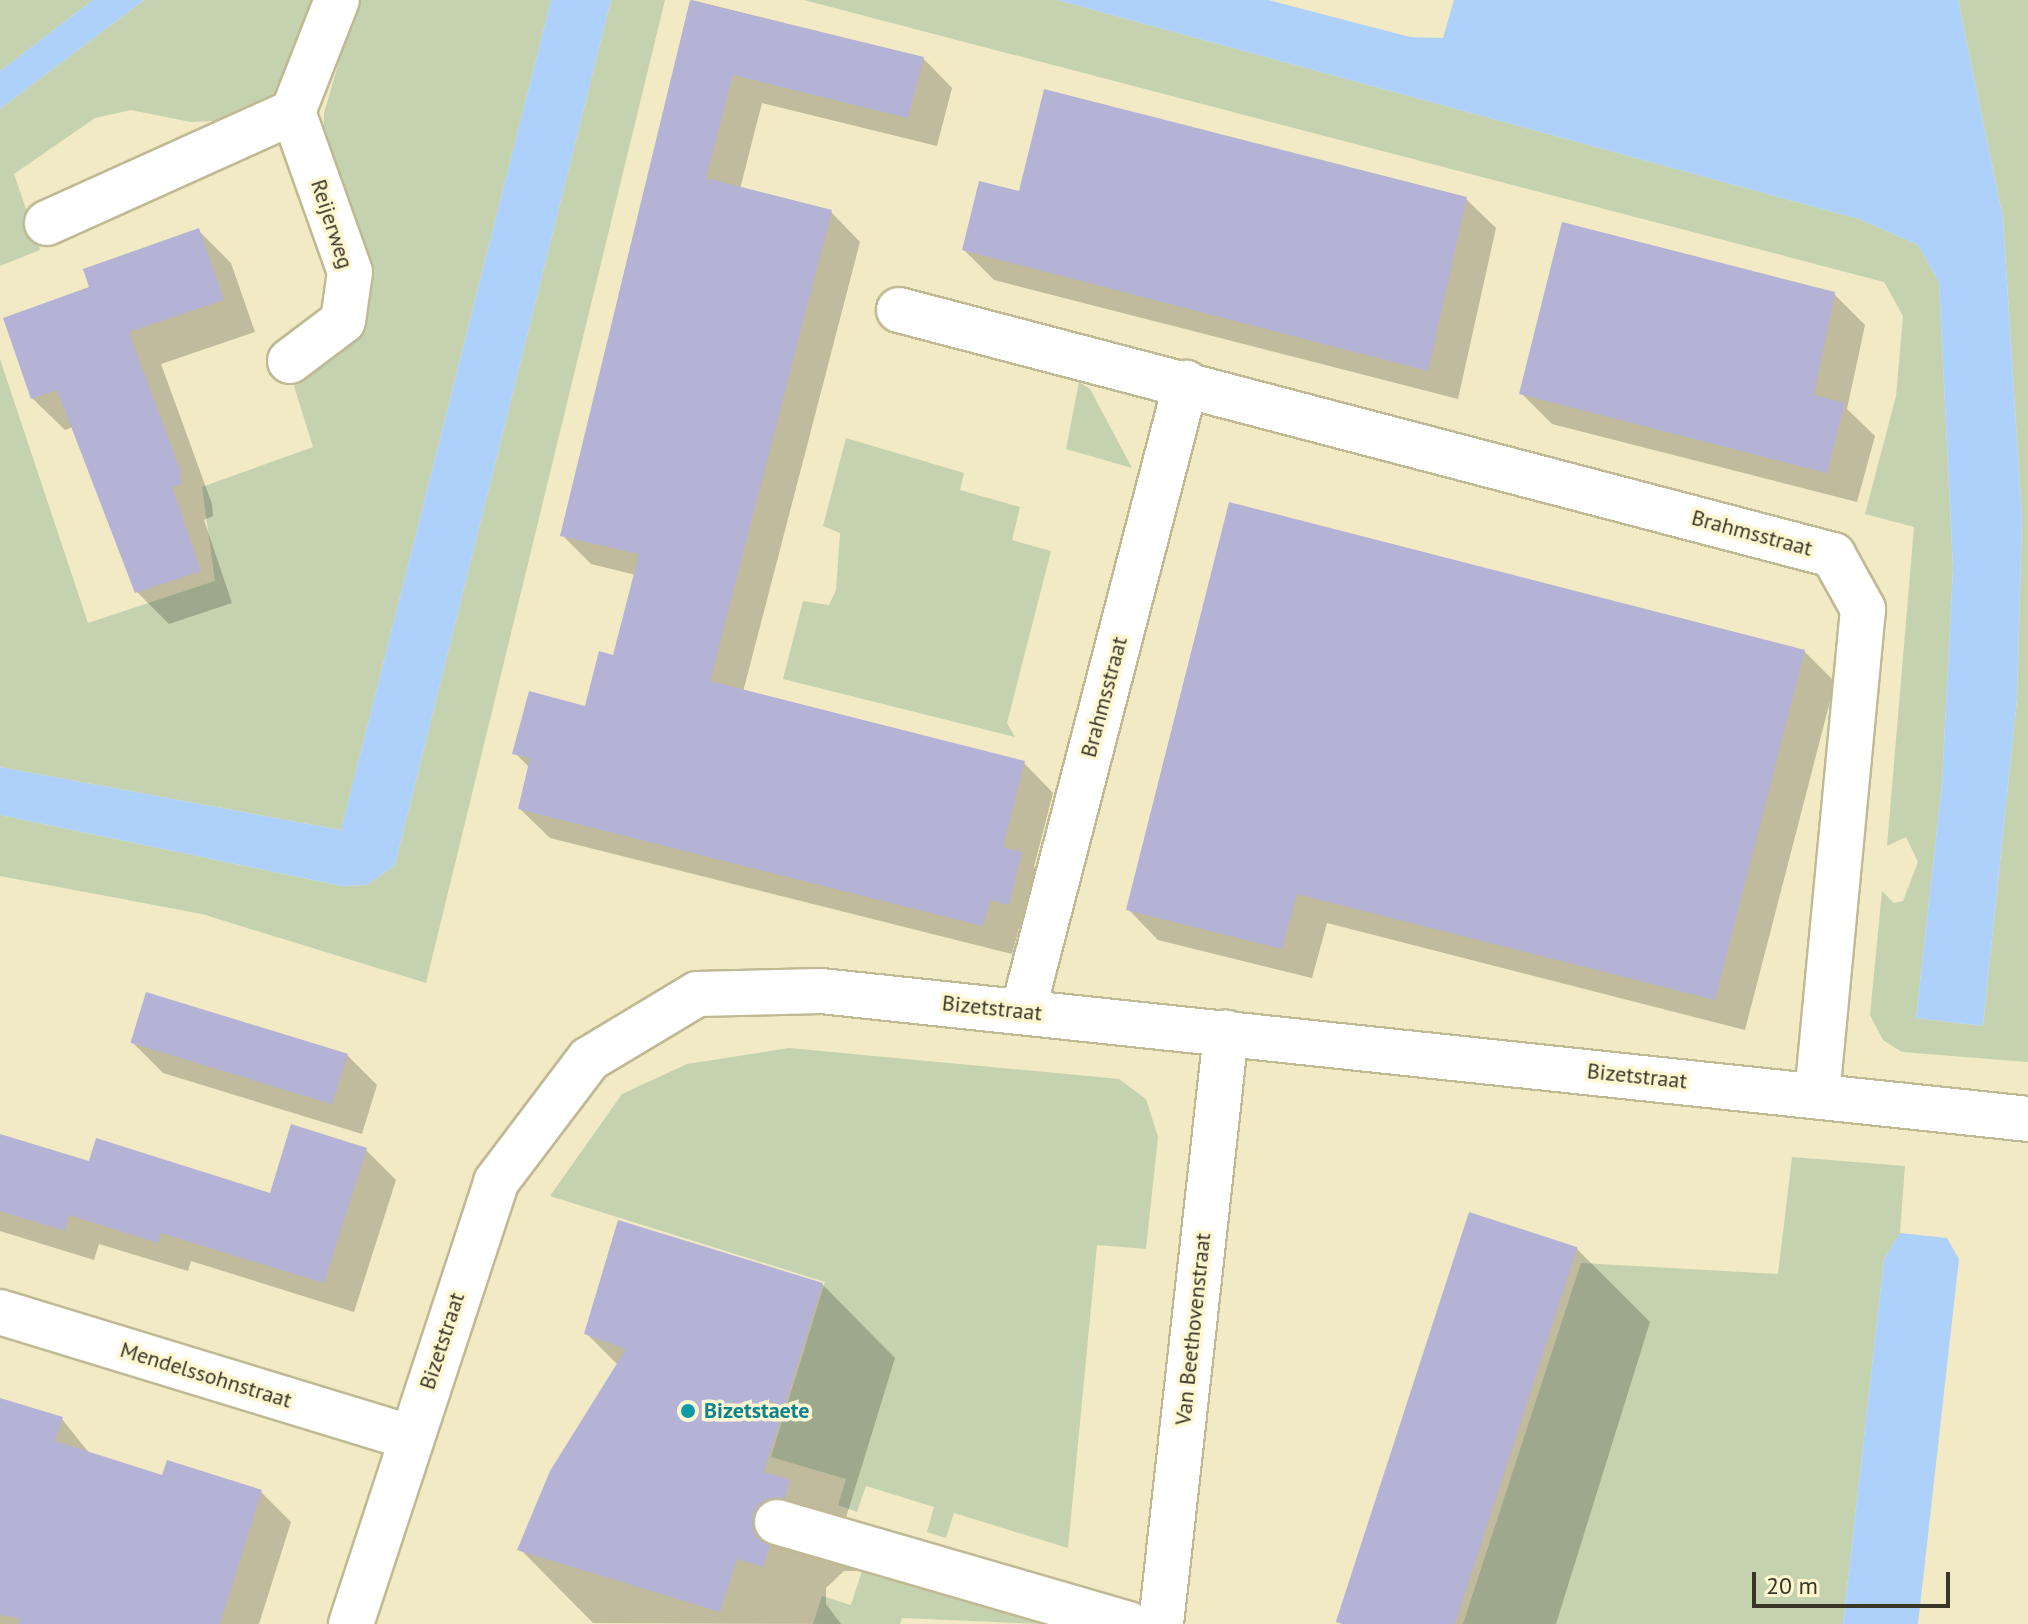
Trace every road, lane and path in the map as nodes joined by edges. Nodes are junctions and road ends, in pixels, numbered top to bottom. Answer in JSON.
{"nodes":[{"id":1,"x":337,"y":0,"type":"edge"},
{"id":2,"x":293,"y":112,"type":"junction"},
{"id":3,"x":47,"y":223,"type":"dead end"},
{"id":4,"x":899,"y":310,"type":"dead end"},
{"id":5,"x":290,"y":361,"type":"dead end"},
{"id":6,"x":1186,"y":383,"type":"junction"},
{"id":7,"x":1023,"y":1011,"type":"junction"},
{"id":8,"x":1226,"y":1033,"type":"junction"},
{"id":9,"x":1817,"y":1094,"type":"junction"},
{"id":10,"x":2028,"y":1119,"type":"edge"},
{"id":11,"x":0,"y":1312,"type":"edge"},
{"id":12,"x":411,"y":1438,"type":"junction"},
{"id":13,"x":777,"y":1522,"type":"dead end"},
{"id":14,"x":351,"y":1624,"type":"edge"},
{"id":15,"x":1129,"y":1624,"type":"edge"},
{"id":16,"x":1161,"y":1624,"type":"edge"}],
"edges":[{"from":1,"to":2,"type":"street"},
{"from":2,"to":3,"type":"street"},
{"from":2,"to":5,"type":"street","name":"Reijerweg"},
{"from":4,"to":6,"type":"street","name":"Brahmsstraat"},
{"from":6,"to":7,"type":"street","name":"Brahmsstraat"},
{"from":6,"to":9,"type":"street","name":"Brahmsstraat"},
{"from":7,"to":8,"type":"street","name":"Bizetstraat"},
{"from":7,"to":12,"type":"street","name":"Bizetstraat"},
{"from":8,"to":9,"type":"street","name":"Bizetstraat"},
{"from":8,"to":16,"type":"street","name":"Van Beethovenstraat"},
{"from":9,"to":10,"type":"street","name":"Bizetstraat"},
{"from":11,"to":12,"type":"street","name":"Mendelssohnstraat"},
{"from":12,"to":14,"type":"street","name":"Bizetstraat"},
{"from":13,"to":15,"type":"street"}]}
